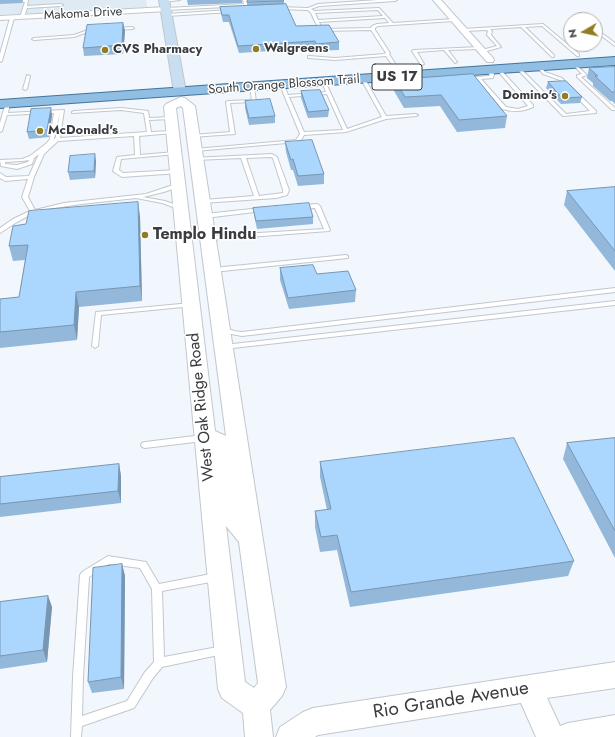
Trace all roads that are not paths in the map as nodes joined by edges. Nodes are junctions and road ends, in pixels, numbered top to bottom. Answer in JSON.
{"nodes":[{"id":1,"x":178,"y":0,"type":"edge"},
{"id":2,"x":245,"y":0,"type":"edge"},
{"id":3,"x":395,"y":0,"type":"edge"},
{"id":4,"x":437,"y":0,"type":"edge"},
{"id":5,"x":24,"y":1,"type":"edge"},
{"id":6,"x":61,"y":5,"type":"dead end"},
{"id":7,"x":165,"y":6,"type":"edge"},
{"id":8,"x":25,"y":8,"type":"junction"},
{"id":9,"x":275,"y":8,"type":"edge"},
{"id":10,"x":308,"y":9,"type":"junction"},
{"id":11,"x":245,"y":10,"type":"edge"},
{"id":12,"x":312,"y":12,"type":"junction"},
{"id":13,"x":22,"y":17,"type":"junction"},
{"id":14,"x":386,"y":17,"type":"junction"},
{"id":15,"x":0,"y":18,"type":"edge"},
{"id":16,"x":12,"y":18,"type":"junction"},
{"id":17,"x":454,"y":20,"type":"junction"},
{"id":18,"x":317,"y":21,"type":"junction"},
{"id":19,"x":391,"y":23,"type":"junction"},
{"id":20,"x":522,"y":26,"type":"junction"},
{"id":21,"x":98,"y":28,"type":"edge"},
{"id":22,"x":132,"y":28,"type":"dead end"},
{"id":23,"x":373,"y":28,"type":"junction"},
{"id":24,"x":486,"y":28,"type":"junction"},
{"id":25,"x":110,"y":29,"type":"edge"},
{"id":26,"x":463,"y":30,"type":"junction"},
{"id":27,"x":82,"y":32,"type":"junction"},
{"id":28,"x":93,"y":32,"type":"edge"},
{"id":29,"x":603,"y":35,"type":"edge"},
{"id":30,"x":0,"y":39,"type":"edge"},
{"id":31,"x":6,"y":39,"type":"junction"},
{"id":32,"x":34,"y":39,"type":"dead end"},
{"id":33,"x":615,"y":45,"type":"edge"},
{"id":34,"x":445,"y":49,"type":"junction"},
{"id":35,"x":615,"y":53,"type":"edge"},
{"id":36,"x":387,"y":54,"type":"junction"},
{"id":37,"x":553,"y":56,"type":"junction"},
{"id":38,"x":309,"y":57,"type":"dead end"},
{"id":39,"x":488,"y":60,"type":"junction"},
{"id":40,"x":576,"y":60,"type":"junction"},
{"id":41,"x":0,"y":61,"type":"edge"},
{"id":42,"x":615,"y":61,"type":"edge"},
{"id":43,"x":455,"y":62,"type":"junction"},
{"id":44,"x":422,"y":64,"type":"junction"},
{"id":45,"x":394,"y":66,"type":"junction"},
{"id":46,"x":538,"y":66,"type":"junction"},
{"id":47,"x":518,"y":68,"type":"junction"},
{"id":48,"x":28,"y":76,"type":"dead end"},
{"id":49,"x":207,"y":77,"type":"dead end"},
{"id":50,"x":192,"y":78,"type":"dead end"},
{"id":51,"x":478,"y":78,"type":"junction"},
{"id":52,"x":363,"y":79,"type":"junction"},
{"id":53,"x":470,"y":79,"type":"edge"},
{"id":54,"x":157,"y":80,"type":"dead end"},
{"id":55,"x":252,"y":87,"type":"junction"},
{"id":56,"x":327,"y":87,"type":"junction"},
{"id":57,"x":40,"y":88,"type":"dead end"},
{"id":58,"x":19,"y":89,"type":"joint"},
{"id":59,"x":284,"y":90,"type":"junction"},
{"id":60,"x":179,"y":91,"type":"junction"},
{"id":61,"x":4,"y":107,"type":"edge"},
{"id":62,"x":53,"y":107,"type":"junction"},
{"id":63,"x":614,"y":109,"type":"edge"},
{"id":64,"x":74,"y":112,"type":"dead end"},
{"id":65,"x":416,"y":116,"type":"dead end"},
{"id":66,"x":385,"y":118,"type":"junction"},
{"id":67,"x":147,"y":119,"type":"junction"},
{"id":68,"x":172,"y":125,"type":"junction"},
{"id":69,"x":0,"y":131,"type":"edge"},
{"id":70,"x":346,"y":131,"type":"junction"},
{"id":71,"x":148,"y":133,"type":"junction"},
{"id":72,"x":136,"y":134,"type":"junction"},
{"id":73,"x":302,"y":134,"type":"junction"},
{"id":74,"x":193,"y":136,"type":"junction"},
{"id":75,"x":57,"y":140,"type":"junction"},
{"id":76,"x":175,"y":153,"type":"junction"},
{"id":77,"x":196,"y":154,"type":"junction"},
{"id":78,"x":138,"y":156,"type":"junction"},
{"id":79,"x":243,"y":156,"type":"junction"},
{"id":80,"x":1,"y":161,"type":"edge"},
{"id":81,"x":0,"y":175,"type":"edge"},
{"id":82,"x":31,"y":177,"type":"junction"},
{"id":83,"x":178,"y":178,"type":"junction"},
{"id":84,"x":135,"y":197,"type":"junction"},
{"id":85,"x":257,"y":197,"type":"junction"},
{"id":86,"x":181,"y":208,"type":"junction"},
{"id":87,"x":296,"y":208,"type":"edge"},
{"id":88,"x":204,"y":209,"type":"junction"},
{"id":89,"x":268,"y":210,"type":"edge"},
{"id":90,"x":33,"y":211,"type":"junction"},
{"id":91,"x":0,"y":230,"type":"edge"},
{"id":92,"x":208,"y":238,"type":"junction"},
{"id":93,"x":186,"y":254,"type":"junction"},
{"id":94,"x":346,"y":257,"type":"dead end"},
{"id":95,"x":213,"y":270,"type":"junction"},
{"id":96,"x":615,"y":290,"type":"edge"},
{"id":97,"x":615,"y":303,"type":"edge"},
{"id":98,"x":191,"y":305,"type":"junction"},
{"id":99,"x":222,"y":338,"type":"junction"},
{"id":100,"x":95,"y":346,"type":"dead end"},
{"id":101,"x":205,"y":438,"type":"junction"},
{"id":102,"x":145,"y":444,"type":"dead end"},
{"id":103,"x":251,"y":539,"type":"junction"},
{"id":104,"x":220,"y":576,"type":"junction"},
{"id":105,"x":157,"y":588,"type":"junction"},
{"id":106,"x":228,"y":650,"type":"junction"},
{"id":107,"x":159,"y":663,"type":"junction"},
{"id":108,"x":615,"y":675,"type":"edge"},
{"id":109,"x":529,"y":689,"type":"junction"},
{"id":110,"x":256,"y":706,"type":"junction"},
{"id":111,"x":76,"y":723,"type":"junction"},
{"id":112,"x":615,"y":729,"type":"edge"},
{"id":113,"x":76,"y":737,"type":"edge"},
{"id":114,"x":259,"y":737,"type":"edge"},
{"id":115,"x":290,"y":737,"type":"edge"},
{"id":116,"x":550,"y":737,"type":"edge"},
{"id":117,"x":568,"y":737,"type":"edge"}],
"edges":[{"from":1,"to":7,"type":"lane"},
{"from":2,"to":7,"type":"lane"},
{"from":3,"to":10,"type":"lane"},
{"from":4,"to":17,"type":"street"},
{"from":5,"to":8,"type":"lane"},
{"from":6,"to":8,"type":"lane"},
{"from":7,"to":11,"type":"lane"},
{"from":7,"to":13,"type":"street","name":"Makoma Drive"},
{"from":7,"to":60,"type":"main road","name":"West Oak Ridge Road"},
{"from":8,"to":13,"type":"lane"},
{"from":9,"to":10,"type":"lane"},
{"from":10,"to":12,"type":"lane"},
{"from":12,"to":14,"type":"lane"},
{"from":12,"to":18,"type":"lane"},
{"from":13,"to":16,"type":"street","name":"Makoma Drive"},
{"from":14,"to":18,"type":"lane"},
{"from":14,"to":19,"type":"lane"},
{"from":15,"to":16,"type":"street","name":"Makoma Drive"},
{"from":16,"to":31,"type":"lane"},
{"from":17,"to":19,"type":"lane"},
{"from":17,"to":26,"type":"street"},
{"from":18,"to":23,"type":"lane"},
{"from":19,"to":23,"type":"lane"},
{"from":20,"to":24,"type":"lane"},
{"from":20,"to":37,"type":"lane"},
{"from":20,"to":40,"type":"lane"},
{"from":21,"to":27,"type":"lane"},
{"from":22,"to":25,"type":"lane"},
{"from":23,"to":36,"type":"lane"},
{"from":24,"to":26,"type":"lane"},
{"from":24,"to":39,"type":"lane"},
{"from":26,"to":39,"type":"street"},
{"from":27,"to":28,"type":"lane"},
{"from":27,"to":32,"type":"lane"},
{"from":29,"to":33,"type":"lane"},
{"from":30,"to":31,"type":"lane"},
{"from":31,"to":41,"type":"lane"},
{"from":34,"to":39,"type":"lane"},
{"from":34,"to":43,"type":"lane"},
{"from":34,"to":44,"type":"lane"},
{"from":35,"to":40,"type":"main road","name":"South Orange Blossom Trail","number":"US 17"},
{"from":36,"to":38,"type":"lane"},
{"from":36,"to":45,"type":"lane"},
{"from":37,"to":39,"type":"main road","name":"South Orange Blossom Trail","number":"US 17"},
{"from":37,"to":40,"type":"main road","name":"South Orange Blossom Trail","number":"US 17"},
{"from":39,"to":43,"type":"main road","name":"South Orange Blossom Trail","number":"US 17"},
{"from":39,"to":47,"type":"main road","name":"South Orange Blossom Trail","number":"US 17"},
{"from":39,"to":51,"type":"lane"},
{"from":39,"to":51,"type":"lane"},
{"from":39,"to":52,"type":"main road","name":"South Orange Blossom Trail","number":"US 17"},
{"from":40,"to":42,"type":"main road","name":"South Orange Blossom Trail","number":"US 17"},
{"from":40,"to":46,"type":"main road","name":"South Orange Blossom Trail","number":"US 17"},
{"from":40,"to":63,"type":"lane"},
{"from":43,"to":44,"type":"main road","name":"South Orange Blossom Trail","number":"US 17"},
{"from":44,"to":45,"type":"main road","name":"South Orange Blossom Trail","number":"US 17"},
{"from":45,"to":49,"type":"main road","name":"South Orange Blossom Trail","number":"US 17"},
{"from":46,"to":47,"type":"main road","name":"South Orange Blossom Trail","number":"US 17"},
{"from":46,"to":47,"type":"lane"},
{"from":48,"to":58,"type":"lane"},
{"from":50,"to":60,"type":"main road","name":"South Orange Blossom Trail","number":"US 17"},
{"from":51,"to":53,"type":"lane"},
{"from":52,"to":56,"type":"main road","name":"South Orange Blossom Trail","number":"US 17"},
{"from":52,"to":66,"type":"lane"},
{"from":54,"to":60,"type":"main road","name":"South Orange Blossom Trail","number":"US 17"},
{"from":55,"to":59,"type":"main road","name":"South Orange Blossom Trail","number":"US 17"},
{"from":55,"to":60,"type":"main road","name":"South Orange Blossom Trail","number":"US 17"},
{"from":55,"to":74,"type":"lane"},
{"from":56,"to":59,"type":"main road","name":"South Orange Blossom Trail","number":"US 17"},
{"from":56,"to":70,"type":"lane"},
{"from":57,"to":58,"type":"main road"},
{"from":59,"to":73,"type":"lane"},
{"from":60,"to":62,"type":"main road","name":"South Orange Blossom Trail","number":"US 17"},
{"from":60,"to":68,"type":"street"},
{"from":60,"to":74,"type":"street","name":"West Oak Ridge Road"},
{"from":61,"to":62,"type":"main road","name":"South Orange Blossom Trail","number":"US 17"},
{"from":61,"to":69,"type":"lane"},
{"from":62,"to":75,"type":"lane"},
{"from":62,"to":80,"type":"lane"},
{"from":64,"to":67,"type":"lane"},
{"from":65,"to":66,"type":"lane"},
{"from":66,"to":70,"type":"lane"},
{"from":67,"to":68,"type":"lane"},
{"from":67,"to":71,"type":"lane"},
{"from":68,"to":71,"type":"lane"},
{"from":68,"to":76,"type":"street","name":"West Oak Ridge Road"},
{"from":70,"to":73,"type":"lane"},
{"from":71,"to":72,"type":"lane"},
{"from":72,"to":75,"type":"lane"},
{"from":72,"to":78,"type":"lane"},
{"from":73,"to":77,"type":"lane"},
{"from":74,"to":77,"type":"street","name":"West Oak Ridge Road"},
{"from":75,"to":82,"type":"lane"},
{"from":76,"to":78,"type":"lane"},
{"from":76,"to":83,"type":"street","name":"West Oak Ridge Road"},
{"from":77,"to":79,"type":"lane"},
{"from":77,"to":88,"type":"street","name":"West Oak Ridge Road"},
{"from":78,"to":83,"type":"lane"},
{"from":79,"to":85,"type":"lane"},
{"from":79,"to":85,"type":"lane"},
{"from":81,"to":82,"type":"lane"},
{"from":82,"to":90,"type":"lane"},
{"from":83,"to":84,"type":"lane"},
{"from":83,"to":86,"type":"street","name":"West Oak Ridge Road"},
{"from":84,"to":86,"type":"lane"},
{"from":84,"to":90,"type":"lane"},
{"from":85,"to":88,"type":"lane"},
{"from":86,"to":93,"type":"street","name":"West Oak Ridge Road"},
{"from":87,"to":92,"type":"lane"},
{"from":88,"to":89,"type":"lane"},
{"from":88,"to":92,"type":"street","name":"West Oak Ridge Road"},
{"from":90,"to":91,"type":"lane"},
{"from":92,"to":95,"type":"street","name":"West Oak Ridge Road"},
{"from":93,"to":98,"type":"street","name":"West Oak Ridge Road"},
{"from":93,"to":99,"type":"street"},
{"from":94,"to":95,"type":"lane"},
{"from":95,"to":99,"type":"street","name":"West Oak Ridge Road"},
{"from":96,"to":99,"type":"lane"},
{"from":97,"to":99,"type":"lane"},
{"from":98,"to":100,"type":"lane"},
{"from":98,"to":101,"type":"street","name":"West Oak Ridge Road"},
{"from":99,"to":103,"type":"street","name":"West Oak Ridge Road"},
{"from":101,"to":102,"type":"lane"},
{"from":101,"to":103,"type":"street"},
{"from":101,"to":104,"type":"street","name":"West Oak Ridge Road"},
{"from":103,"to":110,"type":"street","name":"West Oak Ridge Road"},
{"from":104,"to":105,"type":"lane"},
{"from":104,"to":106,"type":"street","name":"West Oak Ridge Road"},
{"from":105,"to":107,"type":"lane"},
{"from":105,"to":111,"type":"lane"},
{"from":106,"to":107,"type":"lane"},
{"from":106,"to":110,"type":"street","name":"West Oak Ridge Road"},
{"from":107,"to":111,"type":"lane"},
{"from":108,"to":109,"type":"street","name":"Rio Grande Avenue"},
{"from":109,"to":115,"type":"street","name":"Rio Grande Avenue"},
{"from":109,"to":116,"type":"street"},
{"from":110,"to":114,"type":"street"},
{"from":111,"to":113,"type":"lane"},
{"from":112,"to":117,"type":"street"}]}
